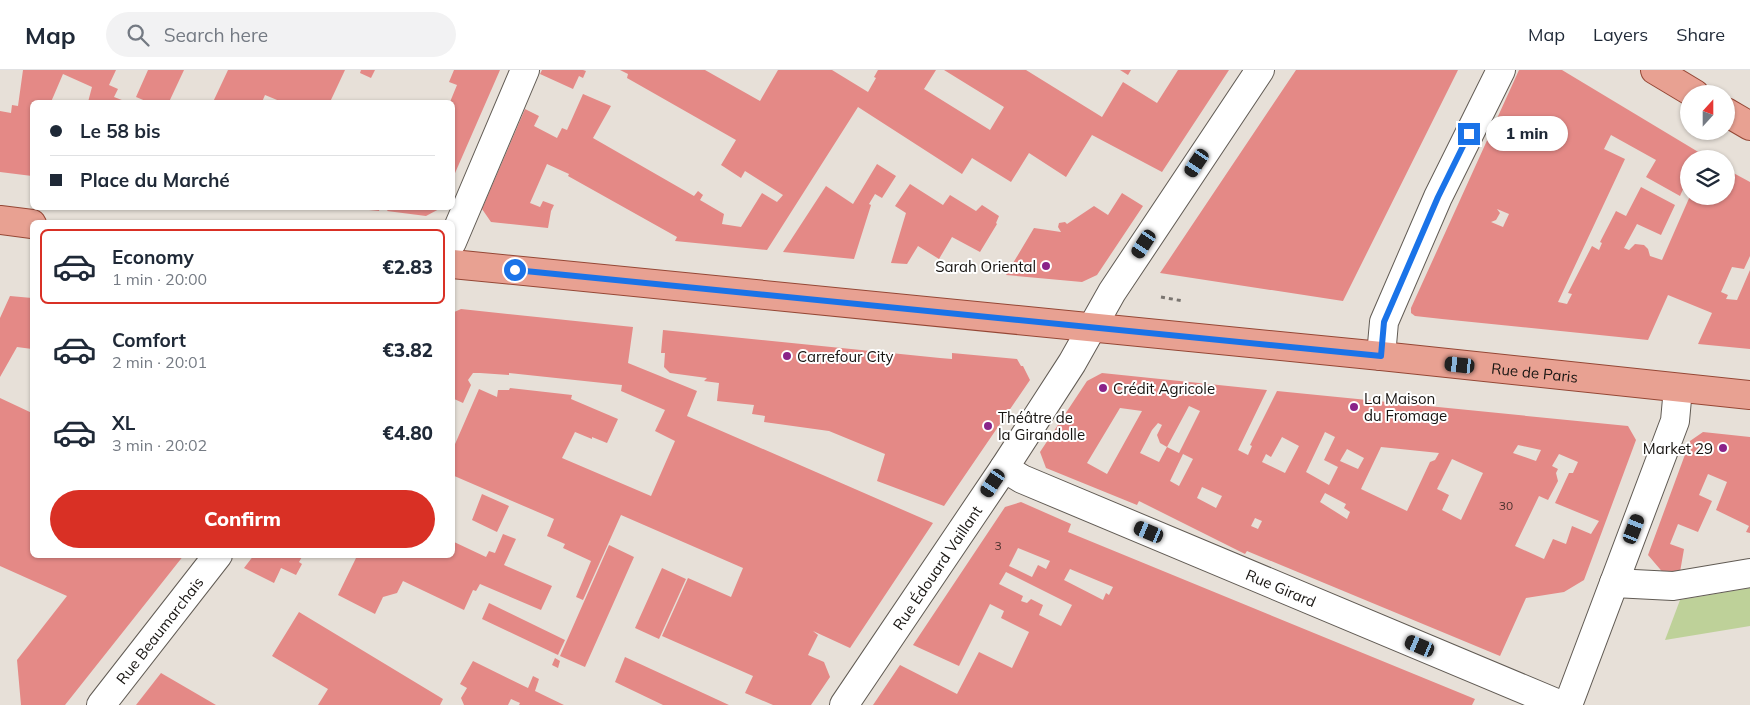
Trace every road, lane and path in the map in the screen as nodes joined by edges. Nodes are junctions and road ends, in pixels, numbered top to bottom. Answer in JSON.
{"nodes":[{"id":1,"x":525,"y":70,"type":"edge"},
{"id":2,"x":1260,"y":70,"type":"edge"},
{"id":3,"x":1501,"y":70,"type":"edge"},
{"id":4,"x":1655,"y":70,"type":"edge"},
{"id":5,"x":1680,"y":85,"type":"edge"},
{"id":6,"x":1735,"y":117,"type":"edge"},
{"id":7,"x":1750,"y":126,"type":"edge"},
{"id":8,"x":0,"y":220,"type":"edge"},
{"id":9,"x":30,"y":224,"type":"edge"},
{"id":10,"x":455,"y":235,"type":"edge"},
{"id":11,"x":455,"y":264,"type":"edge"},
{"id":12,"x":1161,"y":297,"type":"dead end"},
{"id":13,"x":1183,"y":301,"type":"dead end"},
{"id":14,"x":1092,"y":327,"type":"junction"},
{"id":15,"x":1381,"y":356,"type":"junction"},
{"id":16,"x":1678,"y":388,"type":"junction"},
{"id":17,"x":1750,"y":395,"type":"edge"},
{"id":18,"x":1004,"y":468,"type":"junction"},
{"id":19,"x":216,"y":558,"type":"edge"},
{"id":20,"x":1750,"y":573,"type":"edge"},
{"id":21,"x":1614,"y":583,"type":"junction"},
{"id":22,"x":101,"y":705,"type":"edge"},
{"id":23,"x":844,"y":705,"type":"edge"},
{"id":24,"x":1561,"y":705,"type":"edge"},
{"id":25,"x":1568,"y":705,"type":"edge"}],
"edges":[{"from":1,"to":10,"type":"street"},
{"from":2,"to":14,"type":"street","name":"Rue Édouard Vaillant"},
{"from":3,"to":15,"type":"street"},
{"from":4,"to":5,"type":"main road"},
{"from":6,"to":7,"type":"main road"},
{"from":8,"to":9,"type":"main road"},
{"from":11,"to":14,"type":"main road","name":"Rue de Paris"},
{"from":12,"to":13,"type":"path"},
{"from":14,"to":15,"type":"main road","name":"Rue de Paris"},
{"from":14,"to":18,"type":"street","name":"Rue Édouard Vaillant"},
{"from":15,"to":16,"type":"main road","name":"Rue de Paris"},
{"from":16,"to":17,"type":"main road","name":"Rue de Paris"},
{"from":16,"to":21,"type":"street"},
{"from":18,"to":23,"type":"street","name":"Rue Édouard Vaillant"},
{"from":18,"to":24,"type":"street","name":"Rue Girard"},
{"from":19,"to":22,"type":"street","name":"Rue Beaumarchais"},
{"from":20,"to":21,"type":"street"},
{"from":21,"to":25,"type":"street"}]}
